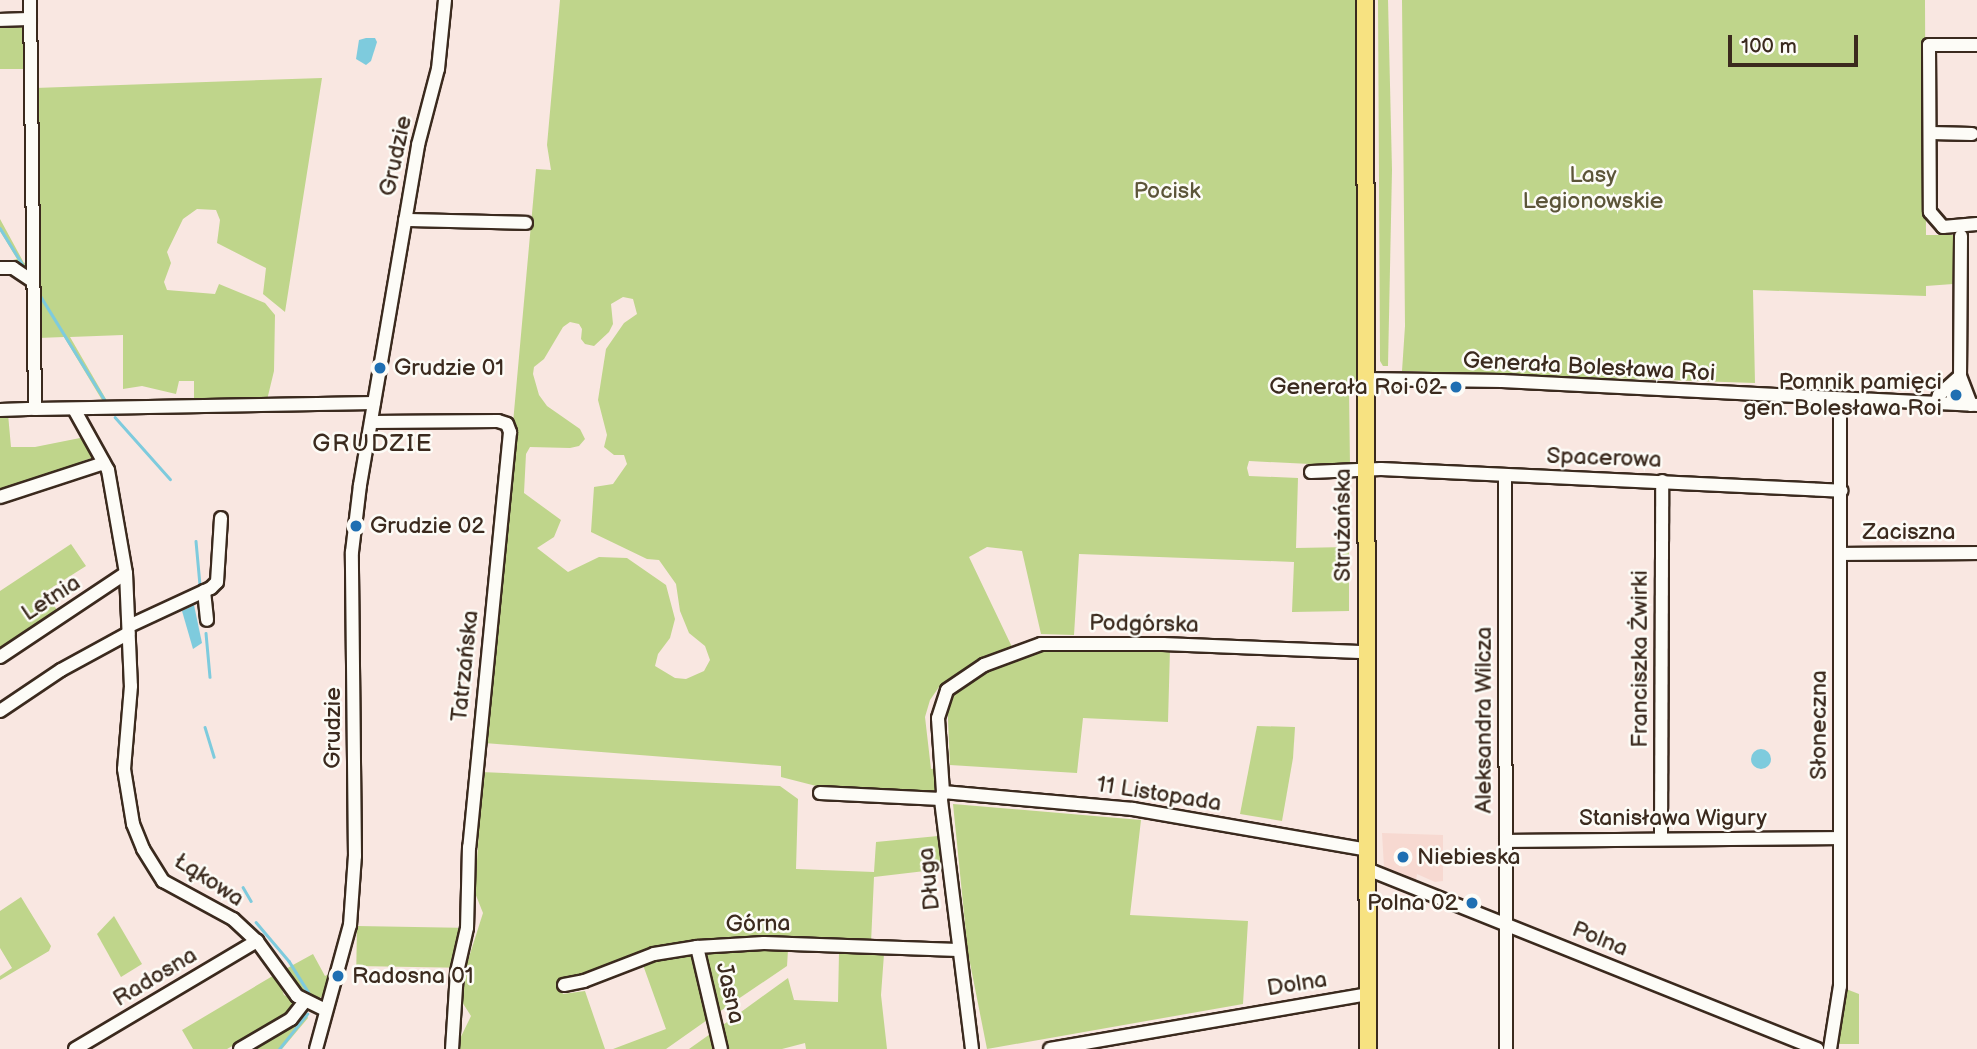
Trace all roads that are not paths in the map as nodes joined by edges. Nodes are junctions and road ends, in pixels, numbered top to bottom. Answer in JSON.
{"nodes":[{"id":1,"x":30,"y":0,"type":"edge"},
{"id":2,"x":444,"y":0,"type":"edge"},
{"id":3,"x":1365,"y":0,"type":"edge"},
{"id":4,"x":30,"y":19,"type":"junction"},
{"id":5,"x":0,"y":20,"type":"edge"},
{"id":6,"x":1977,"y":45,"type":"edge"},
{"id":7,"x":1975,"y":133,"type":"edge"},
{"id":8,"x":1931,"y":134,"type":"junction"},
{"id":9,"x":405,"y":220,"type":"junction"},
{"id":10,"x":526,"y":223,"type":"dead end"},
{"id":11,"x":1977,"y":223,"type":"edge"},
{"id":12,"x":1961,"y":230,"type":"junction"},
{"id":13,"x":0,"y":268,"type":"edge"},
{"id":14,"x":32,"y":281,"type":"junction"},
{"id":15,"x":1960,"y":376,"type":"junction"},
{"id":16,"x":1365,"y":379,"type":"junction"},
{"id":17,"x":1840,"y":400,"type":"junction"},
{"id":18,"x":374,"y":404,"type":"junction"},
{"id":19,"x":1936,"y":404,"type":"junction"},
{"id":20,"x":1974,"y":405,"type":"edge"},
{"id":21,"x":35,"y":409,"type":"junction"},
{"id":22,"x":74,"y":409,"type":"junction"},
{"id":23,"x":0,"y":410,"type":"edge"},
{"id":24,"x":370,"y":422,"type":"junction"},
{"id":25,"x":104,"y":463,"type":"junction"},
{"id":26,"x":1366,"y":469,"type":"junction"},
{"id":27,"x":1311,"y":472,"type":"dead end"},
{"id":28,"x":1505,"y":475,"type":"junction"},
{"id":29,"x":1662,"y":481,"type":"junction"},
{"id":30,"x":1841,"y":491,"type":"junction"},
{"id":31,"x":0,"y":497,"type":"edge"},
{"id":32,"x":221,"y":518,"type":"dead end"},
{"id":33,"x":1977,"y":553,"type":"edge"},
{"id":34,"x":1840,"y":554,"type":"junction"},
{"id":35,"x":126,"y":573,"type":"junction"},
{"id":36,"x":204,"y":591,"type":"junction"},
{"id":37,"x":207,"y":620,"type":"dead end"},
{"id":38,"x":129,"y":629,"type":"junction"},
{"id":39,"x":1366,"y":652,"type":"junction"},
{"id":40,"x":0,"y":657,"type":"edge"},
{"id":41,"x":940,"y":704,"type":"joint"},
{"id":42,"x":0,"y":711,"type":"edge"},
{"id":43,"x":820,"y":793,"type":"dead end"},
{"id":44,"x":942,"y":795,"type":"junction"},
{"id":45,"x":1661,"y":838,"type":"junction"},
{"id":46,"x":1840,"y":838,"type":"junction"},
{"id":47,"x":1506,"y":841,"type":"junction"},
{"id":48,"x":1367,"y":850,"type":"junction"},
{"id":49,"x":1367,"y":869,"type":"junction"},
{"id":50,"x":1505,"y":923,"type":"junction"},
{"id":51,"x":257,"y":941,"type":"junction"},
{"id":52,"x":697,"y":947,"type":"junction"},
{"id":53,"x":958,"y":950,"type":"junction"},
{"id":54,"x":564,"y":985,"type":"dead end"},
{"id":55,"x":1367,"y":994,"type":"junction"},
{"id":56,"x":305,"y":1002,"type":"junction"},
{"id":57,"x":326,"y":1010,"type":"junction"},
{"id":58,"x":75,"y":1049,"type":"edge"},
{"id":59,"x":240,"y":1049,"type":"edge"},
{"id":60,"x":316,"y":1049,"type":"edge"},
{"id":61,"x":452,"y":1049,"type":"edge"},
{"id":62,"x":721,"y":1049,"type":"edge"},
{"id":63,"x":972,"y":1049,"type":"edge"},
{"id":64,"x":1051,"y":1049,"type":"edge"},
{"id":65,"x":1368,"y":1049,"type":"edge"},
{"id":66,"x":1506,"y":1049,"type":"edge"},
{"id":67,"x":1817,"y":1049,"type":"edge"},
{"id":68,"x":1830,"y":1049,"type":"edge"}],
"edges":[{"from":1,"to":4,"type":"street"},
{"from":2,"to":9,"type":"street","name":"Grudzie"},
{"from":3,"to":16,"type":"main road","name":"Strużańska"},
{"from":4,"to":5,"type":"street"},
{"from":4,"to":14,"type":"street"},
{"from":6,"to":8,"type":"street"},
{"from":7,"to":8,"type":"street"},
{"from":8,"to":12,"type":"street"},
{"from":9,"to":10,"type":"street"},
{"from":9,"to":18,"type":"street","name":"Grudzie"},
{"from":11,"to":12,"type":"street"},
{"from":12,"to":15,"type":"street","name":"Generała Bolesława Roi"},
{"from":13,"to":14,"type":"street"},
{"from":14,"to":21,"type":"street"},
{"from":15,"to":19,"type":"street"},
{"from":15,"to":20,"type":"street","name":"Generała Bolesława Roi"},
{"from":16,"to":17,"type":"street","name":"Generała Bolesława Roi"},
{"from":16,"to":26,"type":"main road","name":"Strużańska"},
{"from":17,"to":19,"type":"street","name":"Generała Bolesława Roi"},
{"from":17,"to":30,"type":"street","name":"Słoneczna"},
{"from":18,"to":22,"type":"street"},
{"from":18,"to":24,"type":"street","name":"Grudzie"},
{"from":19,"to":20,"type":"street","name":"Generała Bolesława Roi"},
{"from":21,"to":22,"type":"street"},
{"from":21,"to":23,"type":"street"},
{"from":22,"to":25,"type":"street","name":"Łąkowa"},
{"from":24,"to":57,"type":"street","name":"Grudzie"},
{"from":24,"to":61,"type":"street","name":"Tatrzańska"},
{"from":25,"to":31,"type":"street"},
{"from":25,"to":35,"type":"street","name":"Łąkowa"},
{"from":26,"to":27,"type":"street","name":"Spacerowa"},
{"from":26,"to":28,"type":"street","name":"Spacerowa"},
{"from":26,"to":39,"type":"main road","name":"Strużańska"},
{"from":28,"to":29,"type":"street","name":"Spacerowa"},
{"from":28,"to":47,"type":"street","name":"Aleksandra Wilcza"},
{"from":29,"to":30,"type":"street","name":"Spacerowa"},
{"from":29,"to":45,"type":"street","name":"Franciszka Żwirki"},
{"from":30,"to":34,"type":"street","name":"Słoneczna"},
{"from":32,"to":36,"type":"street"},
{"from":33,"to":34,"type":"street","name":"Zaciszna"},
{"from":34,"to":46,"type":"street","name":"Słoneczna"},
{"from":35,"to":38,"type":"street","name":"Łąkowa"},
{"from":35,"to":40,"type":"street","name":"Letnia"},
{"from":36,"to":37,"type":"street"},
{"from":36,"to":38,"type":"street"},
{"from":38,"to":42,"type":"street"},
{"from":38,"to":51,"type":"street","name":"Łąkowa"},
{"from":39,"to":41,"type":"street","name":"Podgórska"},
{"from":39,"to":48,"type":"main road","name":"Strużańska"},
{"from":41,"to":44,"type":"street","name":"Długa"},
{"from":43,"to":44,"type":"street","name":"11 Listopada"},
{"from":44,"to":48,"type":"street","name":"11 Listopada"},
{"from":44,"to":53,"type":"street","name":"Długa"},
{"from":45,"to":46,"type":"street","name":"Stanisława Wigury"},
{"from":45,"to":47,"type":"street","name":"Stanisława Wigury"},
{"from":46,"to":68,"type":"street","name":"Słoneczna"},
{"from":47,"to":50,"type":"street","name":"Aleksandra Wilcza"},
{"from":48,"to":49,"type":"main road","name":"Strużańska"},
{"from":49,"to":50,"type":"street","name":"Polna"},
{"from":49,"to":55,"type":"main road","name":"Strużańska"},
{"from":50,"to":66,"type":"street","name":"Aleksandra Wilcza"},
{"from":50,"to":67,"type":"street","name":"Polna"},
{"from":51,"to":56,"type":"street","name":"Łąkowa"},
{"from":51,"to":58,"type":"street","name":"Radosna"},
{"from":52,"to":53,"type":"street","name":"Górna"},
{"from":52,"to":54,"type":"street","name":"Górna"},
{"from":52,"to":62,"type":"street","name":"Jasna"},
{"from":53,"to":63,"type":"street","name":"Długa"},
{"from":55,"to":64,"type":"street","name":"Dolna"},
{"from":55,"to":65,"type":"main road","name":"Strużańska"},
{"from":56,"to":57,"type":"street","name":"Łąkowa"},
{"from":56,"to":59,"type":"street"},
{"from":57,"to":60,"type":"street","name":"Grudzie"}]}
